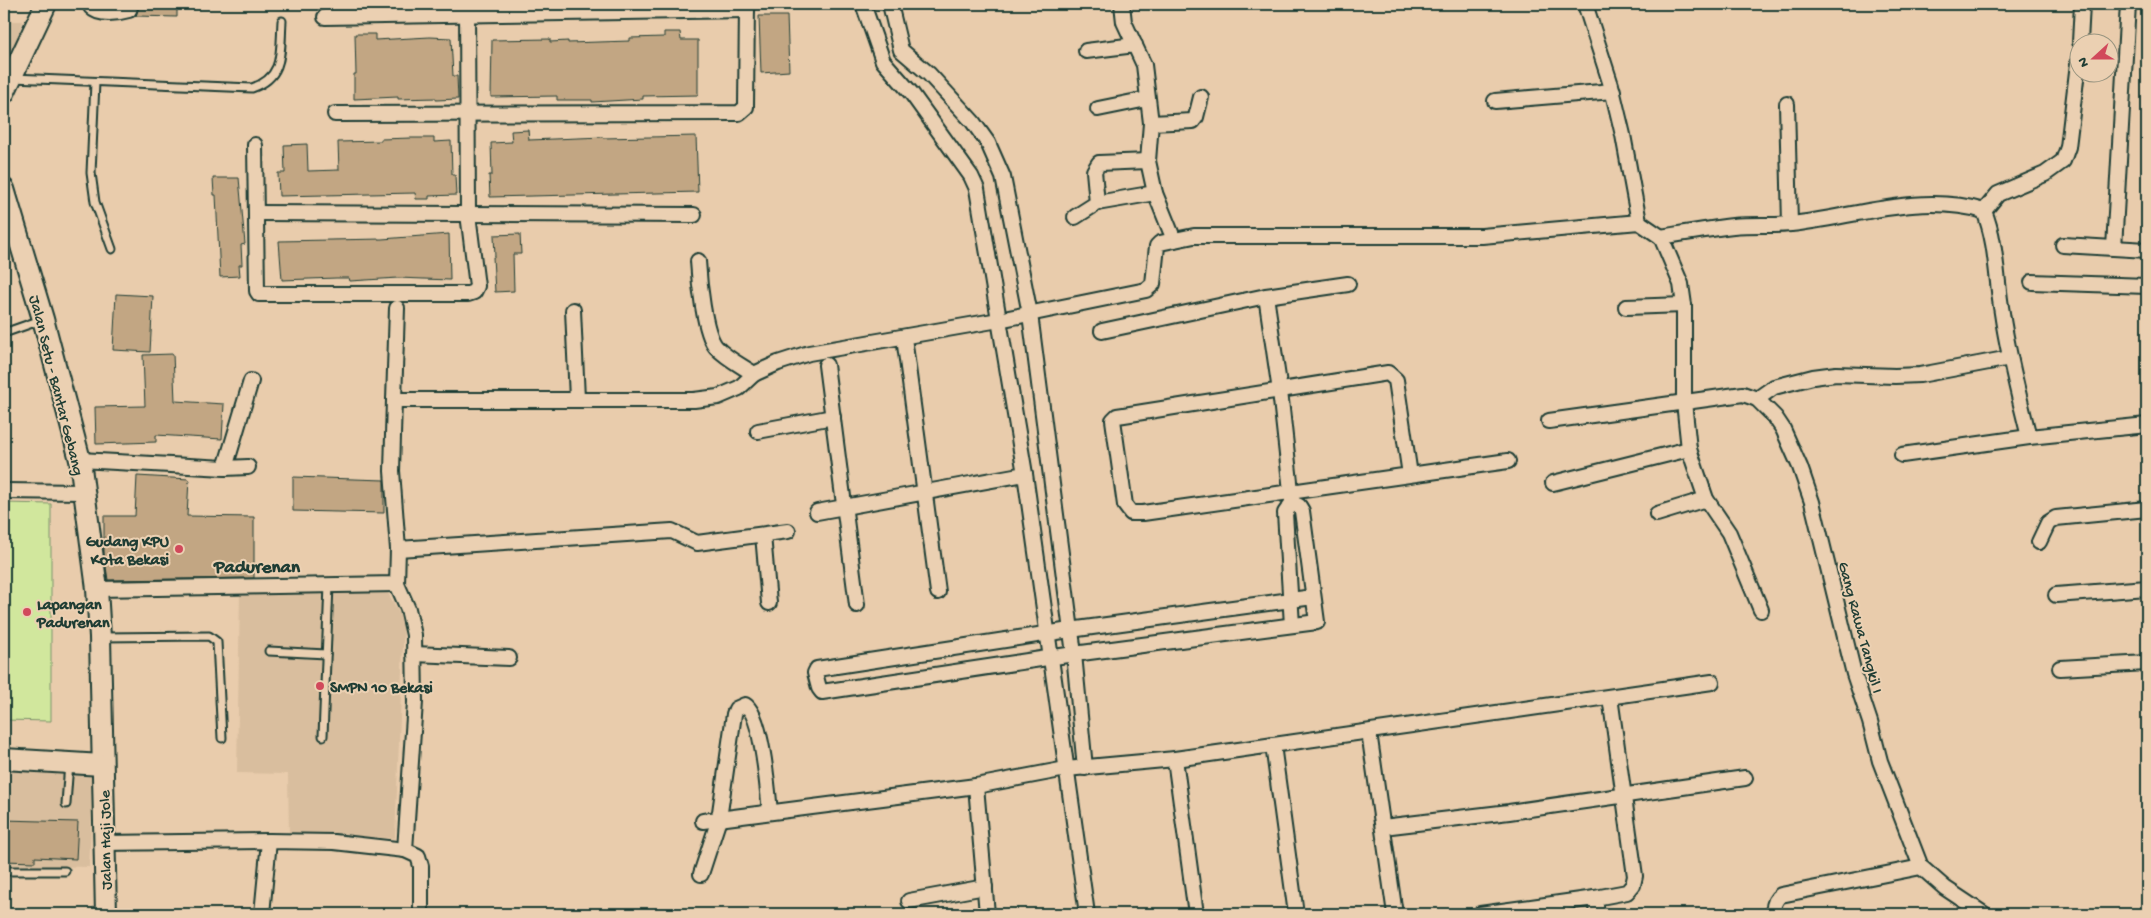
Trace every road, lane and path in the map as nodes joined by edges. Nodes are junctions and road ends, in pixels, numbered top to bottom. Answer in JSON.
{"nodes":[{"id":1,"x":46,"y":4,"type":"edge"},
{"id":2,"x":92,"y":4,"type":"edge"},
{"id":3,"x":131,"y":4,"type":"edge"},
{"id":4,"x":863,"y":4,"type":"edge"},
{"id":5,"x":890,"y":4,"type":"edge"},
{"id":6,"x":1122,"y":4,"type":"edge"},
{"id":7,"x":1585,"y":4,"type":"edge"},
{"id":8,"x":2082,"y":4,"type":"edge"},
{"id":9,"x":2128,"y":4,"type":"edge"},
{"id":10,"x":747,"y":7,"type":"edge"},
{"id":11,"x":467,"y":9,"type":"edge"},
{"id":12,"x":325,"y":18,"type":"dead end"},
{"id":13,"x":282,"y":21,"type":"dead end"},
{"id":14,"x":2081,"y":32,"type":"edge"},
{"id":15,"x":1135,"y":45,"type":"junction"},
{"id":16,"x":901,"y":50,"type":"junction"},
{"id":17,"x":1086,"y":51,"type":"dead end"},
{"id":18,"x":883,"y":61,"type":"junction"},
{"id":19,"x":95,"y":82,"type":"junction"},
{"id":20,"x":2076,"y":82,"type":"edge"},
{"id":21,"x":7,"y":85,"type":"edge"},
{"id":22,"x":1613,"y":91,"type":"junction"},
{"id":23,"x":1201,"y":97,"type":"dead end"},
{"id":24,"x":1147,"y":99,"type":"junction"},
{"id":25,"x":1495,"y":101,"type":"dead end"},
{"id":26,"x":1787,"y":104,"type":"dead end"},
{"id":27,"x":1098,"y":109,"type":"dead end"},
{"id":28,"x":467,"y":113,"type":"junction"},
{"id":29,"x":336,"y":114,"type":"dead end"},
{"id":30,"x":1151,"y":123,"type":"junction"},
{"id":31,"x":255,"y":145,"type":"dead end"},
{"id":32,"x":1148,"y":161,"type":"junction"},
{"id":33,"x":4,"y":188,"type":"edge"},
{"id":34,"x":1155,"y":193,"type":"junction"},
{"id":35,"x":1097,"y":203,"type":"junction"},
{"id":36,"x":1984,"y":211,"type":"junction"},
{"id":37,"x":256,"y":212,"type":"junction"},
{"id":38,"x":468,"y":214,"type":"junction"},
{"id":39,"x":694,"y":215,"type":"dead end"},
{"id":40,"x":1075,"y":217,"type":"dead end"},
{"id":41,"x":1638,"y":222,"type":"junction"},
{"id":42,"x":1790,"y":224,"type":"junction"},
{"id":43,"x":1661,"y":237,"type":"junction"},
{"id":44,"x":1174,"y":240,"type":"junction"},
{"id":45,"x":2063,"y":245,"type":"dead end"},
{"id":46,"x":2114,"y":248,"type":"junction"},
{"id":47,"x":112,"y":249,"type":"dead end"},
{"id":48,"x":2147,"y":250,"type":"edge"},
{"id":49,"x":698,"y":260,"type":"dead end"},
{"id":50,"x":2032,"y":282,"type":"dead end"},
{"id":51,"x":1348,"y":284,"type":"dead end"},
{"id":52,"x":2147,"y":286,"type":"edge"},
{"id":53,"x":1266,"y":296,"type":"junction"},
{"id":54,"x":1684,"y":305,"type":"junction"},
{"id":55,"x":1626,"y":307,"type":"dead end"},
{"id":56,"x":397,"y":308,"type":"dead end"},
{"id":57,"x":573,"y":310,"type":"dead end"},
{"id":58,"x":1030,"y":314,"type":"junction"},
{"id":59,"x":43,"y":319,"type":"junction"},
{"id":60,"x":999,"y":320,"type":"junction"},
{"id":61,"x":1102,"y":331,"type":"dead end"},
{"id":62,"x":4,"y":333,"type":"edge"},
{"id":63,"x":905,"y":345,"type":"dead end"},
{"id":64,"x":2010,"y":358,"type":"junction"},
{"id":65,"x":826,"y":365,"type":"dead end"},
{"id":66,"x":754,"y":374,"type":"junction"},
{"id":67,"x":251,"y":381,"type":"dead end"},
{"id":68,"x":1280,"y":391,"type":"junction"},
{"id":69,"x":1765,"y":392,"type":"junction"},
{"id":70,"x":577,"y":399,"type":"junction"},
{"id":71,"x":394,"y":400,"type":"junction"},
{"id":72,"x":1684,"y":402,"type":"junction"},
{"id":73,"x":833,"y":417,"type":"junction"},
{"id":74,"x":1549,"y":420,"type":"dead end"},
{"id":75,"x":2147,"y":425,"type":"edge"},
{"id":76,"x":758,"y":431,"type":"dead end"},
{"id":77,"x":2029,"y":437,"type":"junction"},
{"id":78,"x":1689,"y":449,"type":"junction"},
{"id":79,"x":1902,"y":455,"type":"dead end"},
{"id":80,"x":80,"y":460,"type":"junction"},
{"id":81,"x":1508,"y":461,"type":"dead end"},
{"id":82,"x":225,"y":468,"type":"junction"},
{"id":83,"x":248,"y":468,"type":"dead end"},
{"id":84,"x":1025,"y":474,"type":"junction"},
{"id":85,"x":1410,"y":475,"type":"junction"},
{"id":86,"x":1553,"y":483,"type":"dead end"},
{"id":87,"x":4,"y":491,"type":"edge"},
{"id":88,"x":82,"y":492,"type":"junction"},
{"id":89,"x":925,"y":493,"type":"junction"},
{"id":90,"x":1291,"y":497,"type":"junction"},
{"id":91,"x":1706,"y":499,"type":"junction"},
{"id":92,"x":845,"y":507,"type":"junction"},
{"id":93,"x":2147,"y":509,"type":"edge"},
{"id":94,"x":817,"y":512,"type":"dead end"},
{"id":95,"x":1657,"y":514,"type":"dead end"},
{"id":96,"x":788,"y":531,"type":"dead end"},
{"id":97,"x":763,"y":534,"type":"junction"},
{"id":98,"x":2039,"y":542,"type":"dead end"},
{"id":99,"x":398,"y":549,"type":"junction"},
{"id":100,"x":1310,"y":576,"type":"junction"},
{"id":101,"x":1289,"y":577,"type":"junction"},
{"id":102,"x":397,"y":584,"type":"junction"},
{"id":103,"x":329,"y":585,"type":"junction"},
{"id":104,"x":2147,"y":588,"type":"edge"},
{"id":105,"x":97,"y":590,"type":"junction"},
{"id":106,"x":938,"y":592,"type":"dead end"},
{"id":107,"x":2056,"y":595,"type":"dead end"},
{"id":108,"x":1313,"y":597,"type":"junction"},
{"id":109,"x":1290,"y":600,"type":"junction"},
{"id":110,"x":769,"y":603,"type":"dead end"},
{"id":111,"x":857,"y":605,"type":"dead end"},
{"id":112,"x":1761,"y":610,"type":"dead end"},
{"id":113,"x":1292,"y":625,"type":"junction"},
{"id":114,"x":1070,"y":630,"type":"junction"},
{"id":115,"x":1048,"y":634,"type":"junction"},
{"id":116,"x":100,"y":637,"type":"junction"},
{"id":117,"x":269,"y":651,"type":"dead end"},
{"id":118,"x":326,"y":654,"type":"junction"},
{"id":119,"x":414,"y":654,"type":"junction"},
{"id":120,"x":1074,"y":654,"type":"junction"},
{"id":121,"x":510,"y":658,"type":"dead end"},
{"id":122,"x":1050,"y":658,"type":"junction"},
{"id":123,"x":2147,"y":663,"type":"edge"},
{"id":124,"x":2060,"y":668,"type":"dead end"},
{"id":125,"x":1712,"y":682,"type":"dead end"},
{"id":126,"x":1610,"y":697,"type":"junction"},
{"id":127,"x":1369,"y":732,"type":"junction"},
{"id":128,"x":323,"y":736,"type":"dead end"},
{"id":129,"x":222,"y":738,"type":"dead end"},
{"id":130,"x":1273,"y":745,"type":"junction"},
{"id":131,"x":1175,"y":759,"type":"junction"},
{"id":132,"x":4,"y":760,"type":"edge"},
{"id":133,"x":69,"y":763,"type":"junction"},
{"id":134,"x":102,"y":765,"type":"junction"},
{"id":135,"x":1085,"y":768,"type":"junction"},
{"id":136,"x":1066,"y":769,"type":"junction"},
{"id":137,"x":1745,"y":778,"type":"dead end"},
{"id":138,"x":976,"y":786,"type":"junction"},
{"id":139,"x":1624,"y":796,"type":"junction"},
{"id":140,"x":66,"y":804,"type":"dead end"},
{"id":141,"x":770,"y":812,"type":"junction"},
{"id":142,"x":719,"y":819,"type":"junction"},
{"id":143,"x":703,"y":821,"type":"dead end"},
{"id":144,"x":1383,"y":827,"type":"junction"},
{"id":145,"x":269,"y":840,"type":"junction"},
{"id":146,"x":103,"y":843,"type":"junction"},
{"id":147,"x":405,"y":850,"type":"junction"},
{"id":148,"x":1921,"y":867,"type":"junction"},
{"id":149,"x":4,"y":871,"type":"edge"},
{"id":150,"x":64,"y":871,"type":"dead end"},
{"id":151,"x":701,"y":874,"type":"dead end"},
{"id":152,"x":985,"y":887,"type":"junction"},
{"id":153,"x":1595,"y":898,"type":"junction"},
{"id":154,"x":909,"y":900,"type":"dead end"},
{"id":155,"x":1496,"y":913,"type":"edge"},
{"id":156,"x":106,"y":914,"type":"edge"},
{"id":157,"x":262,"y":914,"type":"edge"},
{"id":158,"x":421,"y":914,"type":"edge"},
{"id":159,"x":988,"y":914,"type":"edge"},
{"id":160,"x":1087,"y":914,"type":"edge"},
{"id":161,"x":1196,"y":914,"type":"edge"},
{"id":162,"x":1296,"y":914,"type":"edge"},
{"id":163,"x":1395,"y":914,"type":"edge"},
{"id":164,"x":1480,"y":914,"type":"edge"},
{"id":165,"x":1597,"y":914,"type":"edge"},
{"id":166,"x":1774,"y":914,"type":"edge"},
{"id":167,"x":1984,"y":914,"type":"edge"}],
"edges":[{"from":1,"to":21,"type":"main road"},
{"from":2,"to":3,"type":"street"},
{"from":4,"to":18,"type":"street"},
{"from":5,"to":16,"type":"street"},
{"from":6,"to":15,"type":"street"},
{"from":7,"to":22,"type":"street"},
{"from":8,"to":14,"type":"street"},
{"from":9,"to":46,"type":"street"},
{"from":10,"to":11,"type":"street"},
{"from":10,"to":28,"type":"street"},
{"from":11,"to":12,"type":"street"},
{"from":11,"to":28,"type":"street"},
{"from":13,"to":19,"type":"lane"},
{"from":15,"to":17,"type":"street"},
{"from":15,"to":24,"type":"street"},
{"from":16,"to":18,"type":"street"},
{"from":16,"to":58,"type":"street"},
{"from":18,"to":60,"type":"street"},
{"from":19,"to":21,"type":"lane"},
{"from":19,"to":47,"type":"lane"},
{"from":20,"to":36,"type":"street"},
{"from":22,"to":25,"type":"street"},
{"from":22,"to":41,"type":"street"},
{"from":23,"to":30,"type":"street"},
{"from":24,"to":27,"type":"street"},
{"from":24,"to":30,"type":"street"},
{"from":26,"to":42,"type":"street"},
{"from":28,"to":29,"type":"street"},
{"from":28,"to":38,"type":"street"},
{"from":30,"to":32,"type":"street"},
{"from":31,"to":37,"type":"street"},
{"from":32,"to":34,"type":"street"},
{"from":32,"to":35,"type":"street"},
{"from":33,"to":59,"type":"main road","name":"Jalan Setu - Bantar Gebang"},
{"from":34,"to":35,"type":"street"},
{"from":34,"to":44,"type":"street"},
{"from":35,"to":40,"type":"street"},
{"from":36,"to":42,"type":"street"},
{"from":36,"to":64,"type":"street"},
{"from":37,"to":38,"type":"street"},
{"from":37,"to":38,"type":"street"},
{"from":38,"to":39,"type":"street"},
{"from":41,"to":43,"type":"street"},
{"from":41,"to":44,"type":"street"},
{"from":42,"to":43,"type":"street"},
{"from":43,"to":54,"type":"street"},
{"from":44,"to":58,"type":"street"},
{"from":45,"to":46,"type":"street"},
{"from":46,"to":48,"type":"street"},
{"from":49,"to":66,"type":"street"},
{"from":50,"to":52,"type":"street"},
{"from":51,"to":53,"type":"street"},
{"from":53,"to":61,"type":"street"},
{"from":53,"to":68,"type":"street"},
{"from":54,"to":55,"type":"street"},
{"from":54,"to":72,"type":"street"},
{"from":56,"to":71,"type":"street"},
{"from":57,"to":70,"type":"street"},
{"from":58,"to":60,"type":"street"},
{"from":58,"to":114,"type":"street"},
{"from":59,"to":62,"type":"lane"},
{"from":59,"to":80,"type":"main road","name":"Jalan Setu - Bantar Gebang"},
{"from":60,"to":66,"type":"street"},
{"from":60,"to":84,"type":"street"},
{"from":63,"to":89,"type":"street"},
{"from":64,"to":69,"type":"street"},
{"from":64,"to":77,"type":"street"},
{"from":65,"to":73,"type":"street"},
{"from":66,"to":70,"type":"street"},
{"from":67,"to":82,"type":"street"},
{"from":68,"to":85,"type":"street"},
{"from":68,"to":90,"type":"street"},
{"from":68,"to":90,"type":"street"},
{"from":69,"to":72,"type":"street"},
{"from":69,"to":148,"type":"street","name":"Gang Rawa Tangkil I"},
{"from":70,"to":71,"type":"street"},
{"from":71,"to":99,"type":"street"},
{"from":72,"to":74,"type":"street"},
{"from":72,"to":78,"type":"street"},
{"from":73,"to":76,"type":"street"},
{"from":73,"to":92,"type":"street"},
{"from":75,"to":77,"type":"street"},
{"from":77,"to":79,"type":"street"},
{"from":78,"to":86,"type":"street"},
{"from":78,"to":91,"type":"street"},
{"from":80,"to":82,"type":"street"},
{"from":80,"to":88,"type":"main road","name":"Jalan Setu - Bantar Gebang"},
{"from":81,"to":85,"type":"street"},
{"from":82,"to":83,"type":"street"},
{"from":84,"to":89,"type":"street"},
{"from":84,"to":115,"type":"street"},
{"from":85,"to":90,"type":"street"},
{"from":87,"to":88,"type":"street"},
{"from":88,"to":105,"type":"main road","name":"Jalan Setu - Bantar Gebang"},
{"from":89,"to":92,"type":"street"},
{"from":89,"to":106,"type":"street"},
{"from":90,"to":100,"type":"street"},
{"from":90,"to":101,"type":"street"},
{"from":91,"to":95,"type":"street"},
{"from":91,"to":112,"type":"street"},
{"from":92,"to":94,"type":"street"},
{"from":92,"to":111,"type":"street"},
{"from":93,"to":98,"type":"street"},
{"from":96,"to":97,"type":"street"},
{"from":97,"to":99,"type":"street"},
{"from":97,"to":110,"type":"street"},
{"from":99,"to":102,"type":"street"},
{"from":100,"to":101,"type":"street"},
{"from":100,"to":108,"type":"street"},
{"from":101,"to":109,"type":"street"},
{"from":102,"to":103,"type":"street"},
{"from":102,"to":119,"type":"street"},
{"from":103,"to":105,"type":"street"},
{"from":103,"to":118,"type":"lane"},
{"from":104,"to":107,"type":"street"},
{"from":105,"to":116,"type":"main road","name":"Jalan Setu - Bantar Gebang"},
{"from":108,"to":109,"type":"street"},
{"from":108,"to":113,"type":"street"},
{"from":109,"to":113,"type":"street"},
{"from":109,"to":114,"type":"street"},
{"from":113,"to":120,"type":"street"},
{"from":114,"to":115,"type":"street"},
{"from":114,"to":120,"type":"street"},
{"from":115,"to":122,"type":"street"},
{"from":115,"to":122,"type":"street"},
{"from":116,"to":129,"type":"lane"},
{"from":116,"to":134,"type":"main road","name":"Jalan Setu - Bantar Gebang"},
{"from":117,"to":118,"type":"lane"},
{"from":118,"to":128,"type":"lane"},
{"from":119,"to":121,"type":"street"},
{"from":119,"to":147,"type":"street"},
{"from":120,"to":122,"type":"street"},
{"from":120,"to":135,"type":"street"},
{"from":122,"to":136,"type":"street"},
{"from":123,"to":124,"type":"street"},
{"from":125,"to":126,"type":"street"},
{"from":126,"to":127,"type":"street"},
{"from":126,"to":139,"type":"street"},
{"from":127,"to":130,"type":"street"},
{"from":127,"to":144,"type":"street"},
{"from":130,"to":131,"type":"street"},
{"from":130,"to":162,"type":"street"},
{"from":131,"to":135,"type":"street"},
{"from":131,"to":161,"type":"street"},
{"from":132,"to":133,"type":"main road"},
{"from":133,"to":134,"type":"main road"},
{"from":133,"to":140,"type":"lane"},
{"from":134,"to":146,"type":"main road","name":"Jalan Haji Jole"},
{"from":135,"to":136,"type":"street"},
{"from":136,"to":138,"type":"street"},
{"from":136,"to":160,"type":"street"},
{"from":137,"to":139,"type":"street"},
{"from":138,"to":141,"type":"street"},
{"from":138,"to":152,"type":"street"},
{"from":139,"to":144,"type":"street"},
{"from":139,"to":153,"type":"street"},
{"from":141,"to":142,"type":"street"},
{"from":141,"to":142,"type":"street"},
{"from":142,"to":143,"type":"street"},
{"from":142,"to":151,"type":"street"},
{"from":144,"to":163,"type":"street"},
{"from":145,"to":146,"type":"street"},
{"from":145,"to":147,"type":"street"},
{"from":145,"to":157,"type":"street"},
{"from":146,"to":156,"type":"main road","name":"Jalan Haji Jole"},
{"from":147,"to":158,"type":"street"},
{"from":148,"to":166,"type":"street"},
{"from":148,"to":167,"type":"street","name":"Gang Rawa Tangkil I"},
{"from":149,"to":150,"type":"lane"},
{"from":152,"to":154,"type":"street"},
{"from":152,"to":159,"type":"street"},
{"from":153,"to":155,"type":"street"},
{"from":153,"to":165,"type":"street"},
{"from":155,"to":164,"type":"street"}]}
